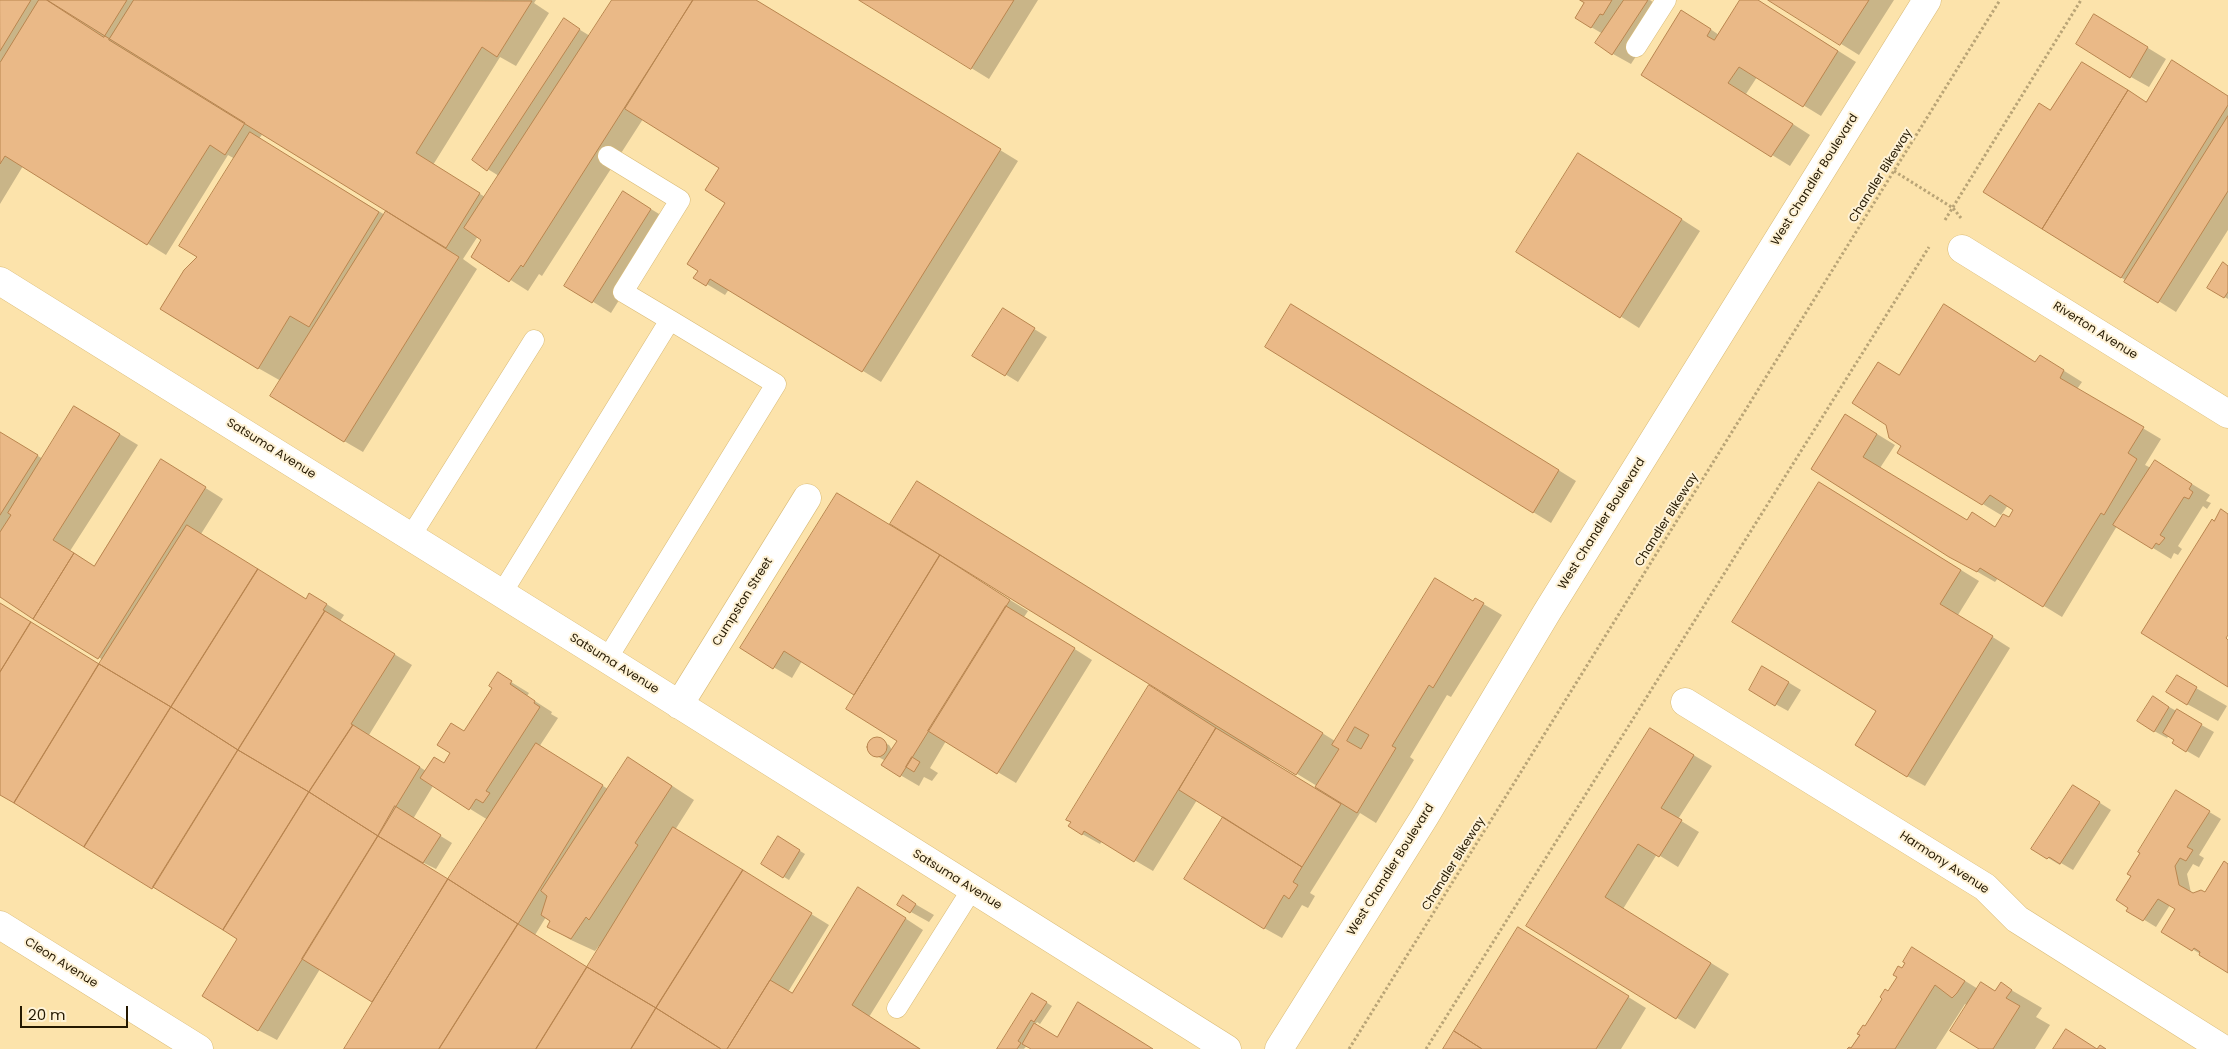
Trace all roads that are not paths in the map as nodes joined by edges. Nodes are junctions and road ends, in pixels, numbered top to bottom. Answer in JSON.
{"nodes":[{"id":1,"x":1666,"y":0,"type":"edge"},
{"id":2,"x":1927,"y":0,"type":"edge"},
{"id":3,"x":1636,"y":48,"type":"dead end"},
{"id":4,"x":608,"y":156,"type":"dead end"},
{"id":5,"x":1962,"y":249,"type":"road end"},
{"id":6,"x":0,"y":281,"type":"edge"},
{"id":7,"x":670,"y":320,"type":"junction"},
{"id":8,"x":534,"y":340,"type":"dead end"},
{"id":9,"x":2228,"y":414,"type":"edge"},
{"id":10,"x":807,"y":498,"type":"dead end"},
{"id":11,"x":411,"y":536,"type":"junction"},
{"id":12,"x":502,"y":593,"type":"junction"},
{"id":13,"x":607,"y":659,"type":"junction"},
{"id":14,"x":1685,"y":702,"type":"dead end"},
{"id":15,"x":679,"y":705,"type":"junction"},
{"id":16,"x":972,"y":890,"type":"junction"},
{"id":17,"x":0,"y":925,"type":"edge"},
{"id":18,"x":897,"y":1008,"type":"dead end"},
{"id":19,"x":199,"y":1049,"type":"edge"},
{"id":20,"x":1227,"y":1049,"type":"edge"},
{"id":21,"x":1279,"y":1049,"type":"edge"},
{"id":22,"x":2223,"y":1049,"type":"edge"}],
"edges":[{"from":1,"to":3,"type":"lane"},
{"from":2,"to":21,"type":"street","name":"West Chandler Boulevard"},
{"from":4,"to":7,"type":"lane"},
{"from":5,"to":9,"type":"street","name":"Riverton Avenue"},
{"from":6,"to":11,"type":"street","name":"Satsuma Avenue"},
{"from":7,"to":12,"type":"lane"},
{"from":7,"to":13,"type":"lane"},
{"from":8,"to":11,"type":"lane"},
{"from":10,"to":15,"type":"street","name":"Cumpston Street"},
{"from":11,"to":12,"type":"street","name":"Satsuma Avenue"},
{"from":12,"to":13,"type":"street","name":"Satsuma Avenue"},
{"from":13,"to":15,"type":"street","name":"Satsuma Avenue"},
{"from":14,"to":22,"type":"street","name":"Harmony Avenue"},
{"from":15,"to":16,"type":"street","name":"Satsuma Avenue"},
{"from":16,"to":18,"type":"lane"},
{"from":16,"to":20,"type":"street","name":"Satsuma Avenue"},
{"from":17,"to":19,"type":"street","name":"Cleon Avenue"}]}
